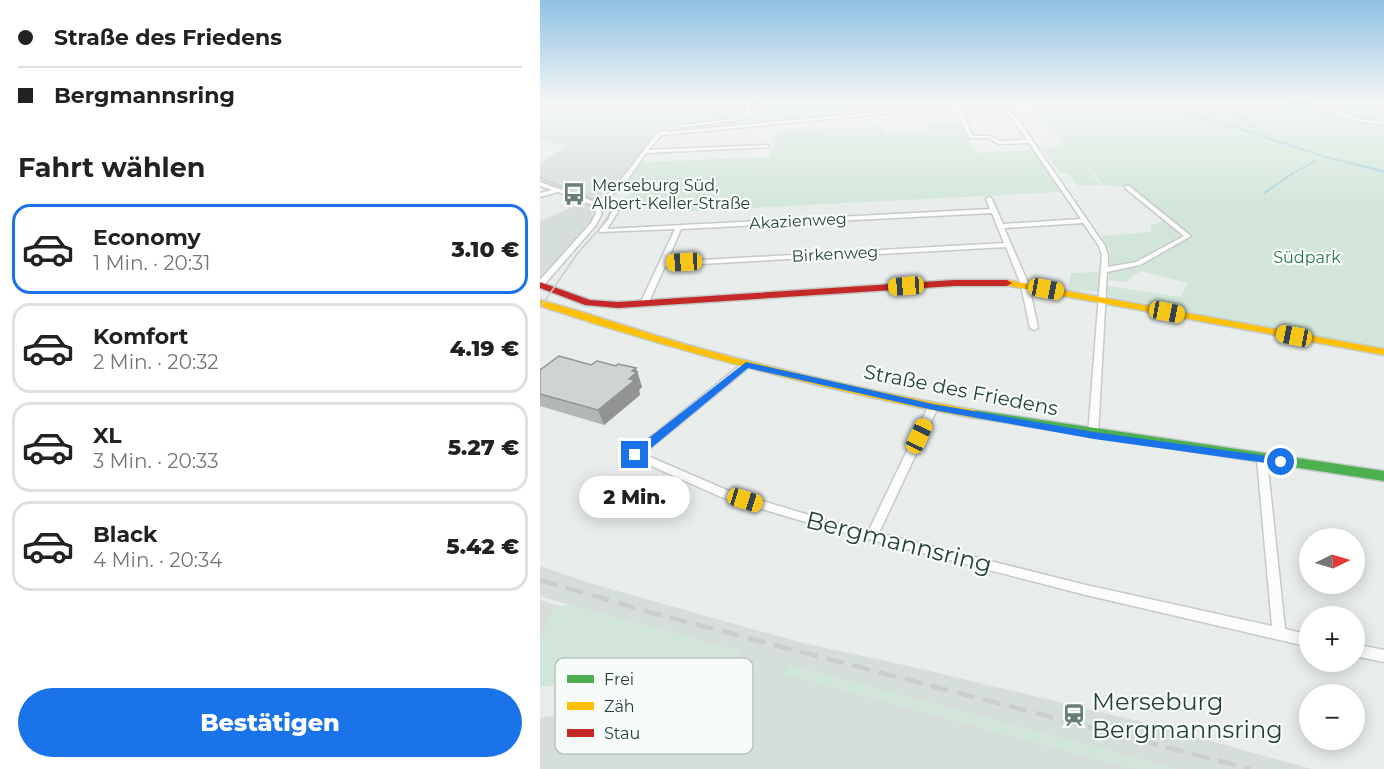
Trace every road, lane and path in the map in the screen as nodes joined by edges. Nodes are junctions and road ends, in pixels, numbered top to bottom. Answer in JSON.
{"nodes":[{"id":1,"x":657,"y":137,"type":"edge"},
{"id":2,"x":970,"y":137,"type":"edge"},
{"id":3,"x":1028,"y":137,"type":"edge"},
{"id":4,"x":1031,"y":141,"type":"junction"},
{"id":5,"x":767,"y":146,"type":"dead end"},
{"id":6,"x":645,"y":152,"type":"junction"},
{"id":7,"x":540,"y":184,"type":"edge"},
{"id":8,"x":1127,"y":187,"type":"dead end"},
{"id":9,"x":557,"y":191,"type":"junction"},
{"id":10,"x":540,"y":195,"type":"edge"},
{"id":11,"x":989,"y":198,"type":"dead end"},
{"id":12,"x":604,"y":200,"type":"junction"},
{"id":13,"x":594,"y":204,"type":"junction"},
{"id":14,"x":994,"y":210,"type":"junction"},
{"id":15,"x":1086,"y":221,"type":"junction"},
{"id":16,"x":1001,"y":226,"type":"junction"},
{"id":17,"x":680,"y":227,"type":"junction"},
{"id":18,"x":1008,"y":245,"type":"junction"},
{"id":19,"x":662,"y":264,"type":"junction"},
{"id":20,"x":1105,"y":270,"type":"junction"},
{"id":21,"x":540,"y":284,"type":"edge"},
{"id":22,"x":1025,"y":285,"type":"junction"},
{"id":23,"x":1104,"y":300,"type":"junction"},
{"id":24,"x":540,"y":303,"type":"edge"},
{"id":25,"x":644,"y":304,"type":"junction"},
{"id":26,"x":1034,"y":328,"type":"dead end"},
{"id":27,"x":1384,"y":352,"type":"edge"},
{"id":28,"x":746,"y":365,"type":"junction"},
{"id":29,"x":933,"y":407,"type":"junction"},
{"id":30,"x":1094,"y":435,"type":"junction"},
{"id":31,"x":1262,"y":459,"type":"junction"},
{"id":32,"x":1384,"y":476,"type":"edge"},
{"id":33,"x":872,"y":536,"type":"junction"},
{"id":34,"x":1279,"y":635,"type":"junction"},
{"id":35,"x":1299,"y":639,"type":"edge"},
{"id":36,"x":1365,"y":652,"type":"edge"},
{"id":37,"x":1384,"y":656,"type":"edge"}],
"edges":[{"from":1,"to":6,"type":"street"},
{"from":2,"to":4,"type":"street"},
{"from":3,"to":4,"type":"street"},
{"from":4,"to":15,"type":"street"},
{"from":5,"to":6,"type":"street"},
{"from":6,"to":12,"type":"street"},
{"from":7,"to":9,"type":"street"},
{"from":8,"to":20,"type":"street"},
{"from":9,"to":10,"type":"street"},
{"from":9,"to":13,"type":"street"},
{"from":11,"to":14,"type":"street"},
{"from":12,"to":13,"type":"street"},
{"from":12,"to":17,"type":"street","name":"Akazienweg"},
{"from":13,"to":21,"type":"street"},
{"from":14,"to":16,"type":"street"},
{"from":14,"to":17,"type":"street","name":"Akazienweg"},
{"from":15,"to":16,"type":"street"},
{"from":15,"to":20,"type":"street"},
{"from":16,"to":18,"type":"street"},
{"from":17,"to":19,"type":"street"},
{"from":18,"to":19,"type":"street","name":"Birkenweg"},
{"from":18,"to":22,"type":"street"},
{"from":19,"to":25,"type":"street"},
{"from":20,"to":23,"type":"street"},
{"from":21,"to":25,"type":"street"},
{"from":22,"to":23,"type":"street"},
{"from":22,"to":25,"type":"street"},
{"from":22,"to":26,"type":"street"},
{"from":23,"to":27,"type":"street"},
{"from":23,"to":30,"type":"street"},
{"from":24,"to":28,"type":"street","name":"Straße des Friedens"},
{"from":28,"to":29,"type":"street","name":"Straße des Friedens"},
{"from":28,"to":33,"type":"street","name":"Bergmannsring"},
{"from":29,"to":30,"type":"street","name":"Straße des Friedens"},
{"from":29,"to":33,"type":"street"},
{"from":30,"to":31,"type":"street","name":"Straße des Friedens"},
{"from":31,"to":32,"type":"street","name":"Straße des Friedens"},
{"from":31,"to":34,"type":"street"},
{"from":33,"to":34,"type":"street","name":"Bergmannsring"},
{"from":34,"to":35,"type":"street","name":"Bergmannsring"},
{"from":36,"to":37,"type":"street"}]}
